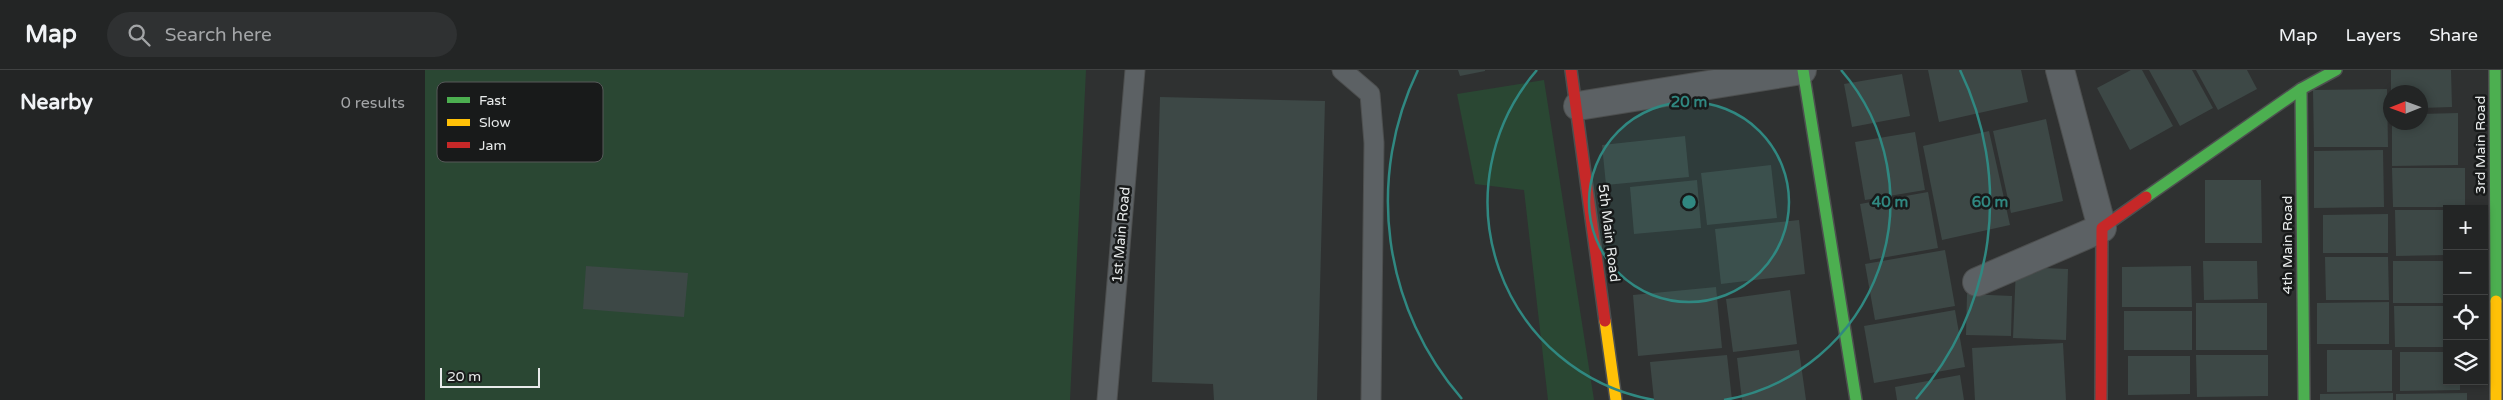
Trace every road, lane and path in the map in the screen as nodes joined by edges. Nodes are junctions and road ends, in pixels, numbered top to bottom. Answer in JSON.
{"nodes":[{"id":1,"x":1135,"y":70,"type":"edge"},
{"id":2,"x":1342,"y":70,"type":"edge"},
{"id":3,"x":1571,"y":70,"type":"edge"},
{"id":4,"x":1802,"y":70,"type":"edge"},
{"id":5,"x":2060,"y":70,"type":"edge"},
{"id":6,"x":2336,"y":70,"type":"edge"},
{"id":7,"x":2495,"y":70,"type":"edge"},
{"id":8,"x":2301,"y":89,"type":"junction"},
{"id":9,"x":1578,"y":106,"type":"junction"},
{"id":10,"x":2102,"y":228,"type":"junction"},
{"id":11,"x":1977,"y":282,"type":"dead end"},
{"id":12,"x":1107,"y":400,"type":"edge"},
{"id":13,"x":1371,"y":400,"type":"edge"},
{"id":14,"x":1616,"y":400,"type":"edge"},
{"id":15,"x":1856,"y":400,"type":"edge"},
{"id":16,"x":2101,"y":400,"type":"edge"},
{"id":17,"x":2304,"y":400,"type":"edge"},
{"id":18,"x":2496,"y":400,"type":"edge"}],
"edges":[{"from":1,"to":12,"type":"lane","name":"1st Main Road"},
{"from":2,"to":13,"type":"lane"},
{"from":3,"to":9,"type":"street","name":"5th Main Road"},
{"from":4,"to":9,"type":"street"},
{"from":4,"to":15,"type":"street"},
{"from":5,"to":10,"type":"street"},
{"from":6,"to":8,"type":"street"},
{"from":7,"to":18,"type":"street","name":"3rd Main Road"},
{"from":8,"to":10,"type":"street"},
{"from":8,"to":17,"type":"street","name":"4th Main Road"},
{"from":9,"to":14,"type":"street","name":"5th Main Road"},
{"from":10,"to":11,"type":"street"},
{"from":10,"to":16,"type":"street"}]}
